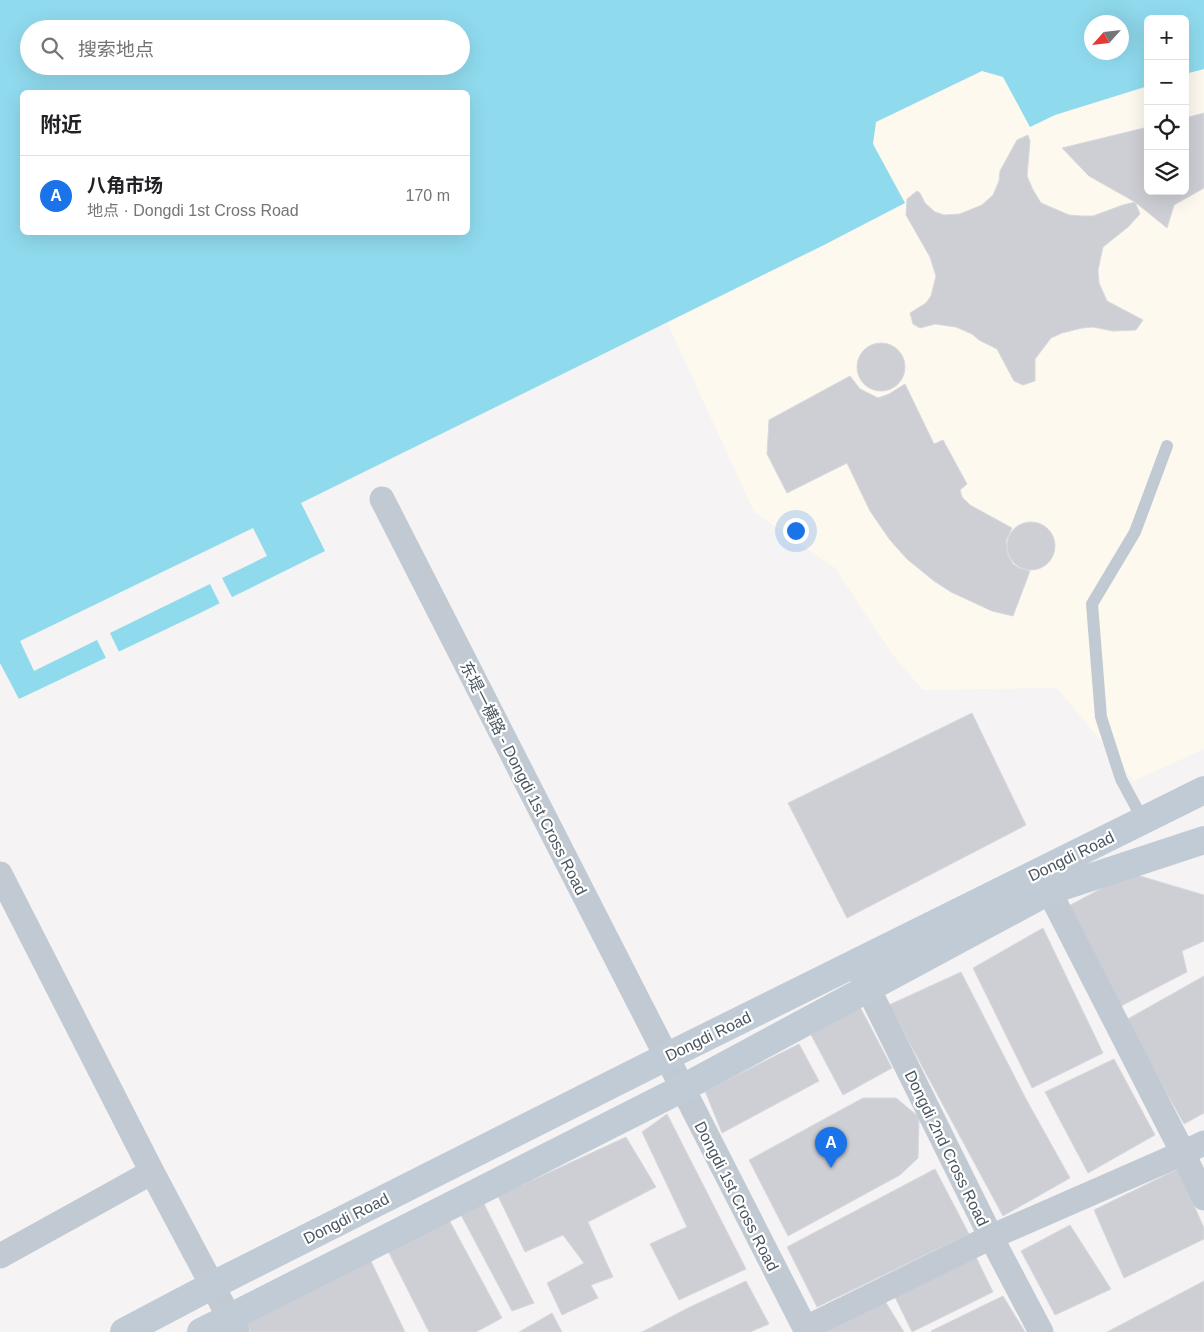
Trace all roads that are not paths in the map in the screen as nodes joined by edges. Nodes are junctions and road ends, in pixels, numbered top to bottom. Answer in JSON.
{"nodes":[{"id":1,"x":1167,"y":446,"type":"dead end"},
{"id":2,"x":382,"y":499,"type":"dead end"},
{"id":3,"x":1201,"y":796,"type":"edge"},
{"id":4,"x":1143,"y":820,"type":"junction"},
{"id":5,"x":1204,"y":840,"type":"edge"},
{"id":6,"x":0,"y":874,"type":"edge"},
{"id":7,"x":1049,"y":891,"type":"junction"},
{"id":8,"x":856,"y":962,"type":"junction"},
{"id":9,"x":868,"y":988,"type":"junction"},
{"id":10,"x":666,"y":1057,"type":"junction"},
{"id":11,"x":682,"y":1089,"type":"junction"},
{"id":12,"x":1194,"y":1148,"type":"edge"},
{"id":13,"x":152,"y":1172,"type":"junction"},
{"id":14,"x":1204,"y":1198,"type":"edge"},
{"id":15,"x":991,"y":1236,"type":"junction"},
{"id":16,"x":0,"y":1256,"type":"edge"},
{"id":17,"x":213,"y":1285,"type":"junction"},
{"id":18,"x":233,"y":1324,"type":"edge"},
{"id":19,"x":802,"y":1329,"type":"edge"},
{"id":20,"x":124,"y":1332,"type":"edge"},
{"id":21,"x":200,"y":1332,"type":"edge"},
{"id":22,"x":1041,"y":1332,"type":"edge"}],
"edges":[{"from":1,"to":4,"type":"lane"},
{"from":2,"to":10,"type":"street","name":"东堤一横路 - Dongdi 1st Cross Road"},
{"from":3,"to":4,"type":"main road","name":"Dongdi Road"},
{"from":4,"to":8,"type":"main road","name":"Dongdi Road"},
{"from":5,"to":7,"type":"main road","name":"Dongdi Road"},
{"from":6,"to":13,"type":"street"},
{"from":7,"to":9,"type":"main road","name":"Dongdi Road"},
{"from":7,"to":12,"type":"street"},
{"from":8,"to":9,"type":"street","name":"Dongdi 2nd Cross Road"},
{"from":8,"to":10,"type":"main road","name":"Dongdi Road"},
{"from":9,"to":11,"type":"main road","name":"Dongdi Road"},
{"from":9,"to":15,"type":"street","name":"Dongdi 2nd Cross Road"},
{"from":10,"to":11,"type":"street","name":"Dongdi 1st Cross Road"},
{"from":10,"to":17,"type":"main road","name":"Dongdi Road"},
{"from":11,"to":18,"type":"main road","name":"Dongdi Road"},
{"from":11,"to":19,"type":"street","name":"Dongdi 1st Cross Road"},
{"from":12,"to":14,"type":"street"},
{"from":12,"to":15,"type":"street"},
{"from":13,"to":16,"type":"street"},
{"from":13,"to":17,"type":"street"},
{"from":15,"to":19,"type":"street"},
{"from":15,"to":22,"type":"street","name":"Dongdi 2nd Cross Road"},
{"from":17,"to":18,"type":"street"},
{"from":17,"to":20,"type":"main road","name":"Dongdi Road"},
{"from":18,"to":21,"type":"main road","name":"Dongdi Road"}]}
